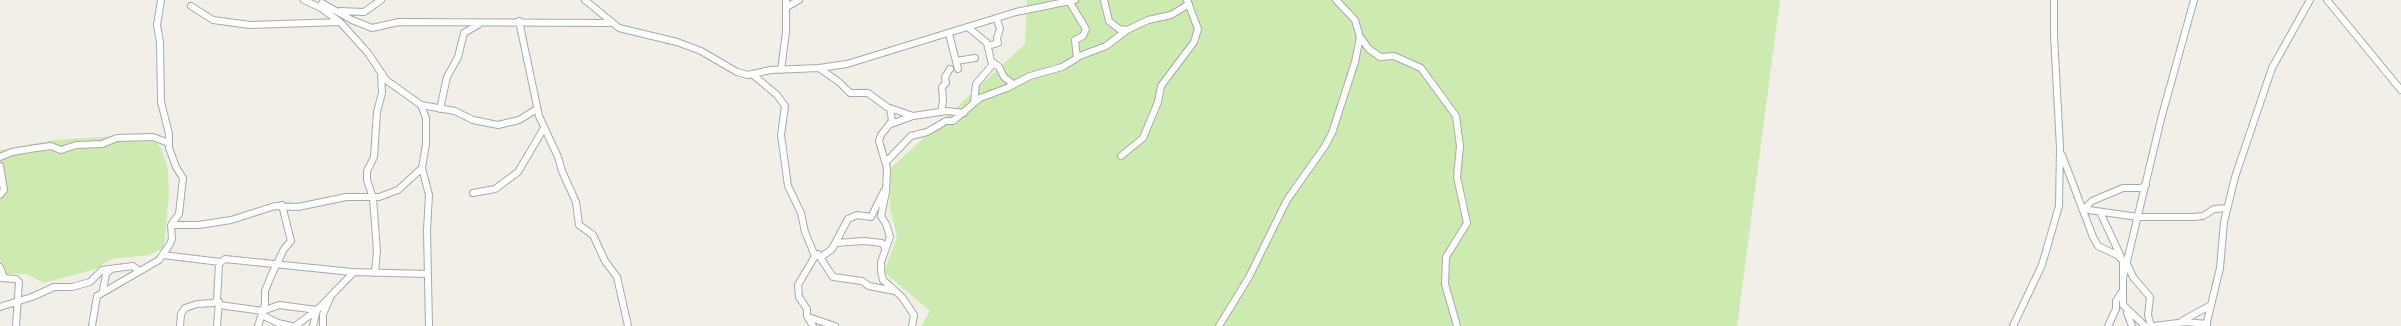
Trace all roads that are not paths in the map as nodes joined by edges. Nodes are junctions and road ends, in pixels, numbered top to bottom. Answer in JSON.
{"nodes":[{"id":1,"x":161,"y":0,"type":"edge"},
{"id":2,"x":304,"y":0,"type":"edge"},
{"id":3,"x":381,"y":0,"type":"edge"},
{"id":4,"x":584,"y":0,"type":"edge"},
{"id":5,"x":786,"y":0,"type":"edge"},
{"id":6,"x":799,"y":0,"type":"edge"},
{"id":7,"x":1072,"y":0,"type":"edge"},
{"id":8,"x":1104,"y":0,"type":"edge"},
{"id":9,"x":1336,"y":0,"type":"edge"},
{"id":10,"x":2054,"y":0,"type":"edge"},
{"id":11,"x":2194,"y":0,"type":"edge"},
{"id":12,"x":2310,"y":0,"type":"edge"},
{"id":13,"x":2327,"y":0,"type":"edge"},
{"id":14,"x":319,"y":1,"type":"edge"},
{"id":15,"x":1188,"y":2,"type":"edge"},
{"id":16,"x":191,"y":6,"type":"dead end"},
{"id":17,"x":786,"y":7,"type":"junction"},
{"id":18,"x":997,"y":19,"type":"junction"},
{"id":19,"x":519,"y":21,"type":"junction"},
{"id":20,"x":340,"y":22,"type":"junction"},
{"id":21,"x":483,"y":23,"type":"junction"},
{"id":22,"x":611,"y":23,"type":"junction"},
{"id":23,"x":969,"y":28,"type":"junction"},
{"id":24,"x":1127,"y":30,"type":"junction"},
{"id":25,"x":949,"y":34,"type":"junction"},
{"id":26,"x":1360,"y":37,"type":"junction"},
{"id":27,"x":988,"y":46,"type":"junction"},
{"id":28,"x":1077,"y":57,"type":"junction"},
{"id":29,"x":975,"y":58,"type":"dead end"},
{"id":30,"x":956,"y":62,"type":"junction"},
{"id":31,"x":994,"y":63,"type":"junction"},
{"id":32,"x":819,"y":68,"type":"junction"},
{"id":33,"x":950,"y":69,"type":"dead end"},
{"id":34,"x":958,"y":69,"type":"dead end"},
{"id":35,"x":781,"y":70,"type":"junction"},
{"id":36,"x":381,"y":73,"type":"junction"},
{"id":37,"x":752,"y":74,"type":"junction"},
{"id":38,"x":1013,"y":84,"type":"junction"},
{"id":39,"x":2401,"y":90,"type":"edge"},
{"id":40,"x":974,"y":103,"type":"junction"},
{"id":41,"x":421,"y":105,"type":"junction"},
{"id":42,"x":890,"y":108,"type":"junction"},
{"id":43,"x":440,"y":109,"type":"junction"},
{"id":44,"x":537,"y":109,"type":"junction"},
{"id":45,"x":941,"y":112,"type":"junction"},
{"id":46,"x":964,"y":113,"type":"junction"},
{"id":47,"x":913,"y":116,"type":"junction"},
{"id":48,"x":890,"y":124,"type":"junction"},
{"id":49,"x":544,"y":128,"type":"junction"},
{"id":50,"x":169,"y":143,"type":"junction"},
{"id":51,"x":2060,"y":148,"type":"junction"},
{"id":52,"x":1120,"y":156,"type":"dead end"},
{"id":53,"x":0,"y":157,"type":"edge"},
{"id":54,"x":886,"y":162,"type":"junction"},
{"id":55,"x":0,"y":166,"type":"edge"},
{"id":56,"x":422,"y":168,"type":"junction"},
{"id":57,"x":2146,"y":185,"type":"junction"},
{"id":58,"x":886,"y":186,"type":"junction"},
{"id":59,"x":473,"y":193,"type":"dead end"},
{"id":60,"x":0,"y":195,"type":"edge"},
{"id":61,"x":372,"y":198,"type":"junction"},
{"id":62,"x":282,"y":205,"type":"junction"},
{"id":63,"x":2226,"y":208,"type":"junction"},
{"id":64,"x":2083,"y":209,"type":"junction"},
{"id":65,"x":2100,"y":212,"type":"junction"},
{"id":66,"x":2138,"y":217,"type":"junction"},
{"id":67,"x":172,"y":225,"type":"junction"},
{"id":68,"x":836,"y":243,"type":"junction"},
{"id":69,"x":885,"y":248,"type":"junction"},
{"id":70,"x":813,"y":249,"type":"junction"},
{"id":71,"x":163,"y":255,"type":"junction"},
{"id":72,"x":821,"y":257,"type":"junction"},
{"id":73,"x":220,"y":262,"type":"junction"},
{"id":74,"x":2125,"y":262,"type":"junction"},
{"id":75,"x":277,"y":264,"type":"junction"},
{"id":76,"x":0,"y":267,"type":"edge"},
{"id":77,"x":110,"y":270,"type":"junction"},
{"id":78,"x":138,"y":271,"type":"junction"},
{"id":79,"x":354,"y":272,"type":"junction"},
{"id":80,"x":375,"y":273,"type":"junction"},
{"id":81,"x":427,"y":274,"type":"junction"},
{"id":82,"x":2,"y":278,"type":"edge"},
{"id":83,"x":104,"y":290,"type":"junction"},
{"id":84,"x":218,"y":291,"type":"junction"},
{"id":85,"x":895,"y":292,"type":"junction"},
{"id":86,"x":2121,"y":292,"type":"junction"},
{"id":87,"x":332,"y":293,"type":"junction"},
{"id":88,"x":19,"y":302,"type":"junction"},
{"id":89,"x":2211,"y":305,"type":"junction"},
{"id":90,"x":219,"y":306,"type":"junction"},
{"id":91,"x":0,"y":307,"type":"edge"},
{"id":92,"x":2125,"y":309,"type":"junction"},
{"id":93,"x":317,"y":310,"type":"junction"},
{"id":94,"x":262,"y":313,"type":"junction"},
{"id":95,"x":808,"y":317,"type":"junction"},
{"id":96,"x":2176,"y":323,"type":"junction"},
{"id":97,"x":2206,"y":325,"type":"edge"},
{"id":98,"x":16,"y":326,"type":"edge"},
{"id":99,"x":92,"y":326,"type":"edge"},
{"id":100,"x":180,"y":326,"type":"edge"},
{"id":101,"x":216,"y":326,"type":"edge"},
{"id":102,"x":258,"y":326,"type":"edge"},
{"id":103,"x":291,"y":326,"type":"edge"},
{"id":104,"x":295,"y":326,"type":"edge"},
{"id":105,"x":313,"y":326,"type":"edge"},
{"id":106,"x":323,"y":326,"type":"edge"},
{"id":107,"x":429,"y":326,"type":"edge"},
{"id":108,"x":628,"y":326,"type":"edge"},
{"id":109,"x":813,"y":326,"type":"edge"},
{"id":110,"x":835,"y":326,"type":"edge"},
{"id":111,"x":912,"y":326,"type":"edge"},
{"id":112,"x":1219,"y":326,"type":"edge"},
{"id":113,"x":1457,"y":326,"type":"edge"},
{"id":114,"x":2013,"y":326,"type":"edge"},
{"id":115,"x":2108,"y":326,"type":"edge"},
{"id":116,"x":2132,"y":326,"type":"edge"},
{"id":117,"x":2145,"y":326,"type":"edge"},
{"id":118,"x":2151,"y":326,"type":"edge"},
{"id":119,"x":2154,"y":326,"type":"edge"}],
"edges":[{"from":1,"to":50,"type":"street"},
{"from":2,"to":20,"type":"street"},
{"from":3,"to":14,"type":"street"},
{"from":4,"to":22,"type":"street"},
{"from":5,"to":17,"type":"street"},
{"from":6,"to":17,"type":"street"},
{"from":7,"to":18,"type":"street"},
{"from":7,"to":28,"type":"street"},
{"from":8,"to":24,"type":"street"},
{"from":9,"to":26,"type":"street"},
{"from":10,"to":51,"type":"street"},
{"from":11,"to":57,"type":"street"},
{"from":12,"to":63,"type":"street"},
{"from":13,"to":39,"type":"street"},
{"from":14,"to":21,"type":"street"},
{"from":15,"to":24,"type":"street"},
{"from":15,"to":52,"type":"street"},
{"from":16,"to":20,"type":"street"},
{"from":17,"to":35,"type":"street"},
{"from":18,"to":23,"type":"street"},
{"from":18,"to":27,"type":"street"},
{"from":19,"to":21,"type":"street"},
{"from":19,"to":22,"type":"street"},
{"from":19,"to":44,"type":"street"},
{"from":20,"to":36,"type":"street"},
{"from":21,"to":43,"type":"street"},
{"from":22,"to":37,"type":"street"},
{"from":23,"to":25,"type":"street"},
{"from":23,"to":27,"type":"street"},
{"from":24,"to":28,"type":"street"},
{"from":25,"to":30,"type":"street"},
{"from":25,"to":32,"type":"street"},
{"from":26,"to":112,"type":"street"},
{"from":26,"to":113,"type":"street"},
{"from":27,"to":31,"type":"street"},
{"from":28,"to":38,"type":"street"},
{"from":29,"to":30,"type":"street"},
{"from":30,"to":34,"type":"street"},
{"from":31,"to":38,"type":"street"},
{"from":31,"to":40,"type":"street"},
{"from":32,"to":35,"type":"street"},
{"from":32,"to":42,"type":"street"},
{"from":33,"to":45,"type":"street"},
{"from":35,"to":37,"type":"street"},
{"from":36,"to":41,"type":"street"},
{"from":36,"to":61,"type":"street"},
{"from":37,"to":70,"type":"street"},
{"from":38,"to":40,"type":"street"},
{"from":40,"to":46,"type":"street"},
{"from":41,"to":43,"type":"street"},
{"from":41,"to":56,"type":"street"},
{"from":42,"to":47,"type":"street"},
{"from":42,"to":48,"type":"street"},
{"from":43,"to":44,"type":"street"},
{"from":44,"to":49,"type":"street"},
{"from":45,"to":46,"type":"street"},
{"from":45,"to":47,"type":"street"},
{"from":46,"to":54,"type":"street"},
{"from":47,"to":48,"type":"street"},
{"from":48,"to":54,"type":"street"},
{"from":49,"to":59,"type":"street"},
{"from":49,"to":108,"type":"street"},
{"from":50,"to":53,"type":"street"},
{"from":50,"to":67,"type":"street"},
{"from":51,"to":64,"type":"street"},
{"from":51,"to":114,"type":"street"},
{"from":54,"to":58,"type":"street"},
{"from":55,"to":60,"type":"street"},
{"from":56,"to":61,"type":"street"},
{"from":56,"to":81,"type":"street"},
{"from":57,"to":64,"type":"street"},
{"from":57,"to":66,"type":"street"},
{"from":58,"to":68,"type":"street"},
{"from":58,"to":69,"type":"street"},
{"from":61,"to":62,"type":"street"},
{"from":61,"to":80,"type":"street"},
{"from":62,"to":67,"type":"street"},
{"from":62,"to":75,"type":"street"},
{"from":63,"to":66,"type":"street"},
{"from":63,"to":89,"type":"street"},
{"from":64,"to":65,"type":"street"},
{"from":64,"to":74,"type":"street"},
{"from":65,"to":66,"type":"street"},
{"from":65,"to":74,"type":"street"},
{"from":66,"to":74,"type":"street"},
{"from":67,"to":71,"type":"street"},
{"from":68,"to":69,"type":"street"},
{"from":68,"to":72,"type":"street"},
{"from":69,"to":85,"type":"street"},
{"from":70,"to":72,"type":"street"},
{"from":70,"to":95,"type":"street"},
{"from":71,"to":73,"type":"street"},
{"from":71,"to":78,"type":"street"},
{"from":72,"to":85,"type":"street"},
{"from":73,"to":75,"type":"street"},
{"from":73,"to":84,"type":"street"},
{"from":74,"to":86,"type":"street"},
{"from":74,"to":118,"type":"street"},
{"from":75,"to":79,"type":"street"},
{"from":75,"to":94,"type":"street"},
{"from":76,"to":82,"type":"street"},
{"from":77,"to":78,"type":"street"},
{"from":77,"to":83,"type":"street"},
{"from":77,"to":88,"type":"street"},
{"from":78,"to":83,"type":"street"},
{"from":79,"to":80,"type":"street"},
{"from":79,"to":87,"type":"street"},
{"from":80,"to":81,"type":"street"},
{"from":81,"to":107,"type":"street"},
{"from":82,"to":88,"type":"street"},
{"from":83,"to":99,"type":"street"},
{"from":84,"to":90,"type":"street"},
{"from":84,"to":100,"type":"street"},
{"from":85,"to":111,"type":"street"},
{"from":86,"to":92,"type":"street"},
{"from":86,"to":115,"type":"street"},
{"from":87,"to":93,"type":"street"},
{"from":87,"to":106,"type":"street"},
{"from":88,"to":91,"type":"street"},
{"from":88,"to":98,"type":"street"},
{"from":89,"to":96,"type":"street"},
{"from":89,"to":97,"type":"street"},
{"from":90,"to":94,"type":"street"},
{"from":90,"to":101,"type":"street"},
{"from":92,"to":116,"type":"street"},
{"from":92,"to":117,"type":"street"},
{"from":93,"to":94,"type":"street"},
{"from":93,"to":104,"type":"street"},
{"from":93,"to":105,"type":"street"},
{"from":94,"to":102,"type":"street"},
{"from":94,"to":103,"type":"street"},
{"from":95,"to":109,"type":"street"},
{"from":95,"to":110,"type":"street"},
{"from":96,"to":97,"type":"street"},
{"from":96,"to":119,"type":"street"}]}
